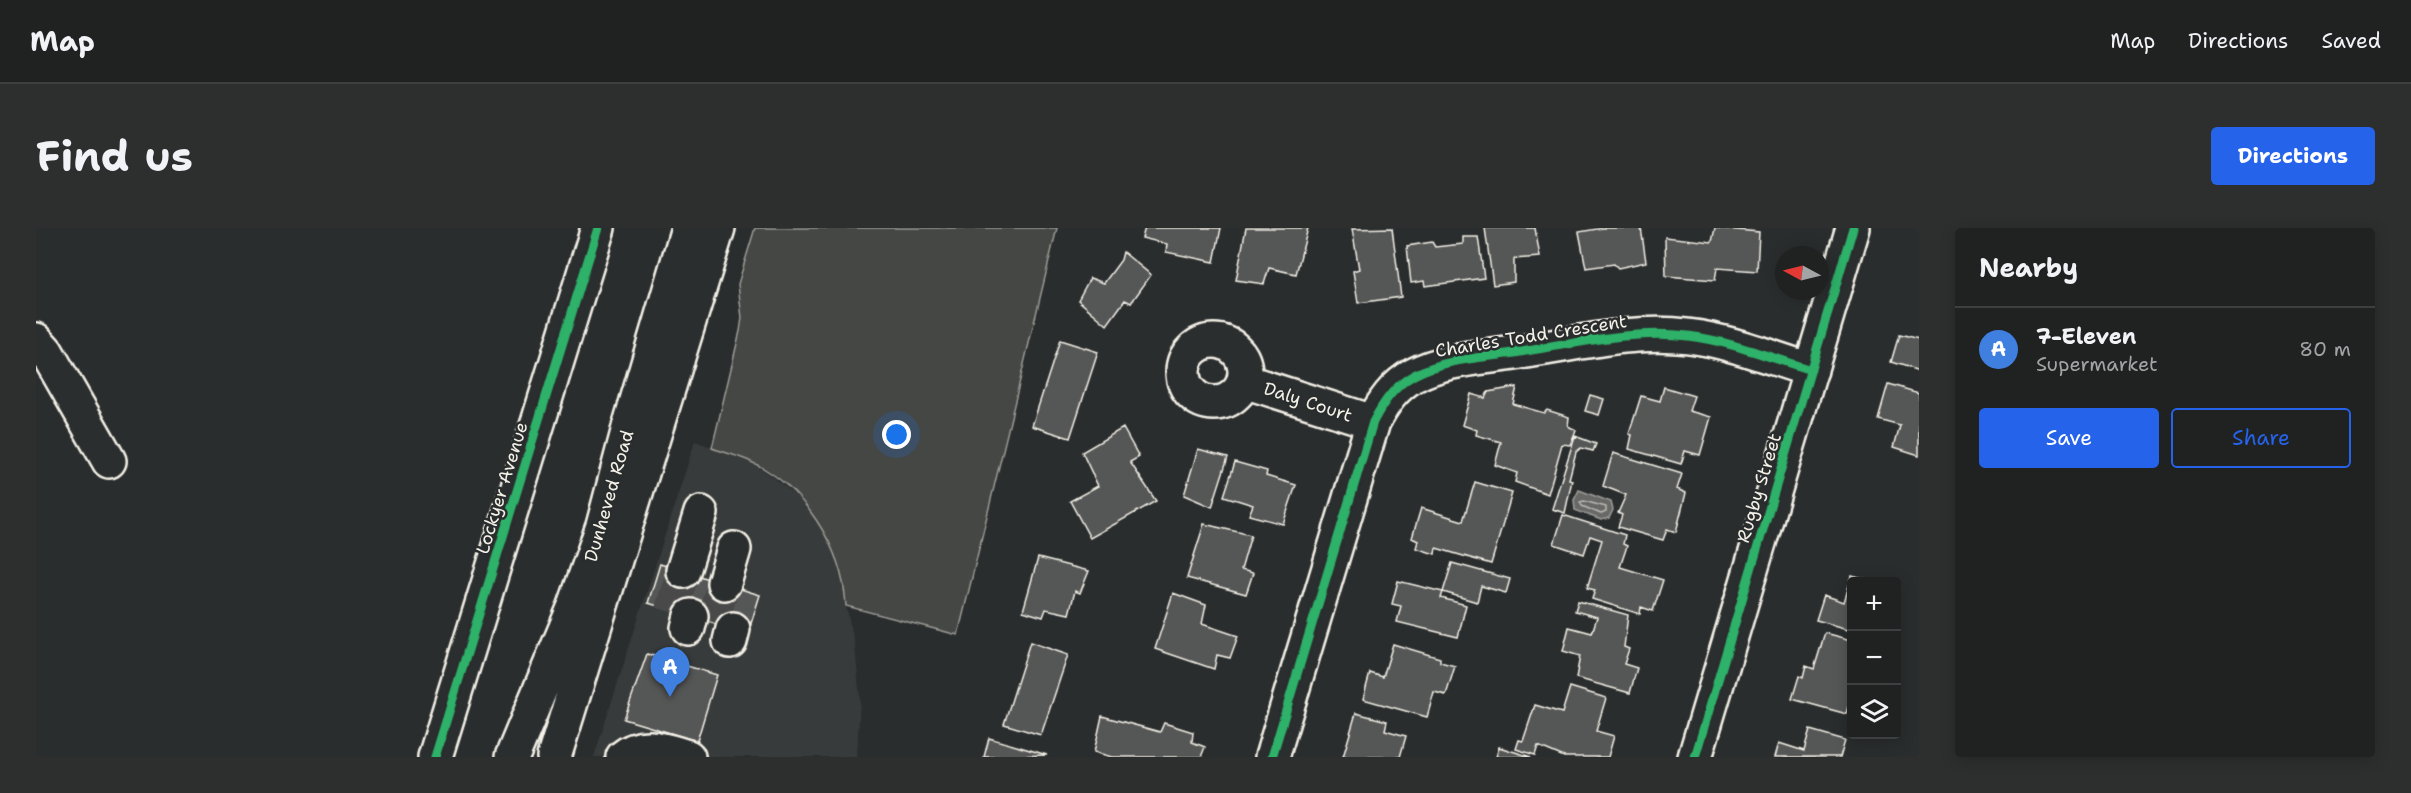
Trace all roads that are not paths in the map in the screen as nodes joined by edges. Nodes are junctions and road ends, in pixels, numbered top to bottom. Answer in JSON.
{"nodes":[{"id":1,"x":598,"y":228,"type":"edge"},
{"id":2,"x":688,"y":228,"type":"edge"},
{"id":3,"x":718,"y":228,"type":"edge"},
{"id":4,"x":1853,"y":228,"type":"edge"},
{"id":5,"x":36,"y":340,"type":"edge"},
{"id":6,"x":1811,"y":370,"type":"junction"},
{"id":7,"x":1244,"y":381,"type":"dead end"},
{"id":8,"x":1373,"y":422,"type":"junction"},
{"id":9,"x":109,"y":461,"type":"dead end"},
{"id":10,"x":435,"y":757,"type":"edge"},
{"id":11,"x":512,"y":757,"type":"edge"},
{"id":12,"x":554,"y":757,"type":"edge"},
{"id":13,"x":623,"y":757,"type":"edge"},
{"id":14,"x":688,"y":757,"type":"edge"},
{"id":15,"x":1272,"y":757,"type":"edge"},
{"id":16,"x":1695,"y":757,"type":"edge"}],
"edges":[{"from":1,"to":10,"type":"street","name":"Lockyer Avenue"},
{"from":2,"to":11,"type":"street","name":"Dunheved Road"},
{"from":3,"to":12,"type":"street","name":"Dunheved Road"},
{"from":4,"to":6,"type":"street","name":"Rugby Street"},
{"from":5,"to":9,"type":"street"},
{"from":6,"to":8,"type":"street","name":"Charles Todd Crescent"},
{"from":6,"to":16,"type":"street","name":"Rugby Street"},
{"from":7,"to":8,"type":"street","name":"Daly Court"},
{"from":8,"to":15,"type":"street","name":"Charles Todd Crescent"},
{"from":13,"to":14,"type":"street"}]}
